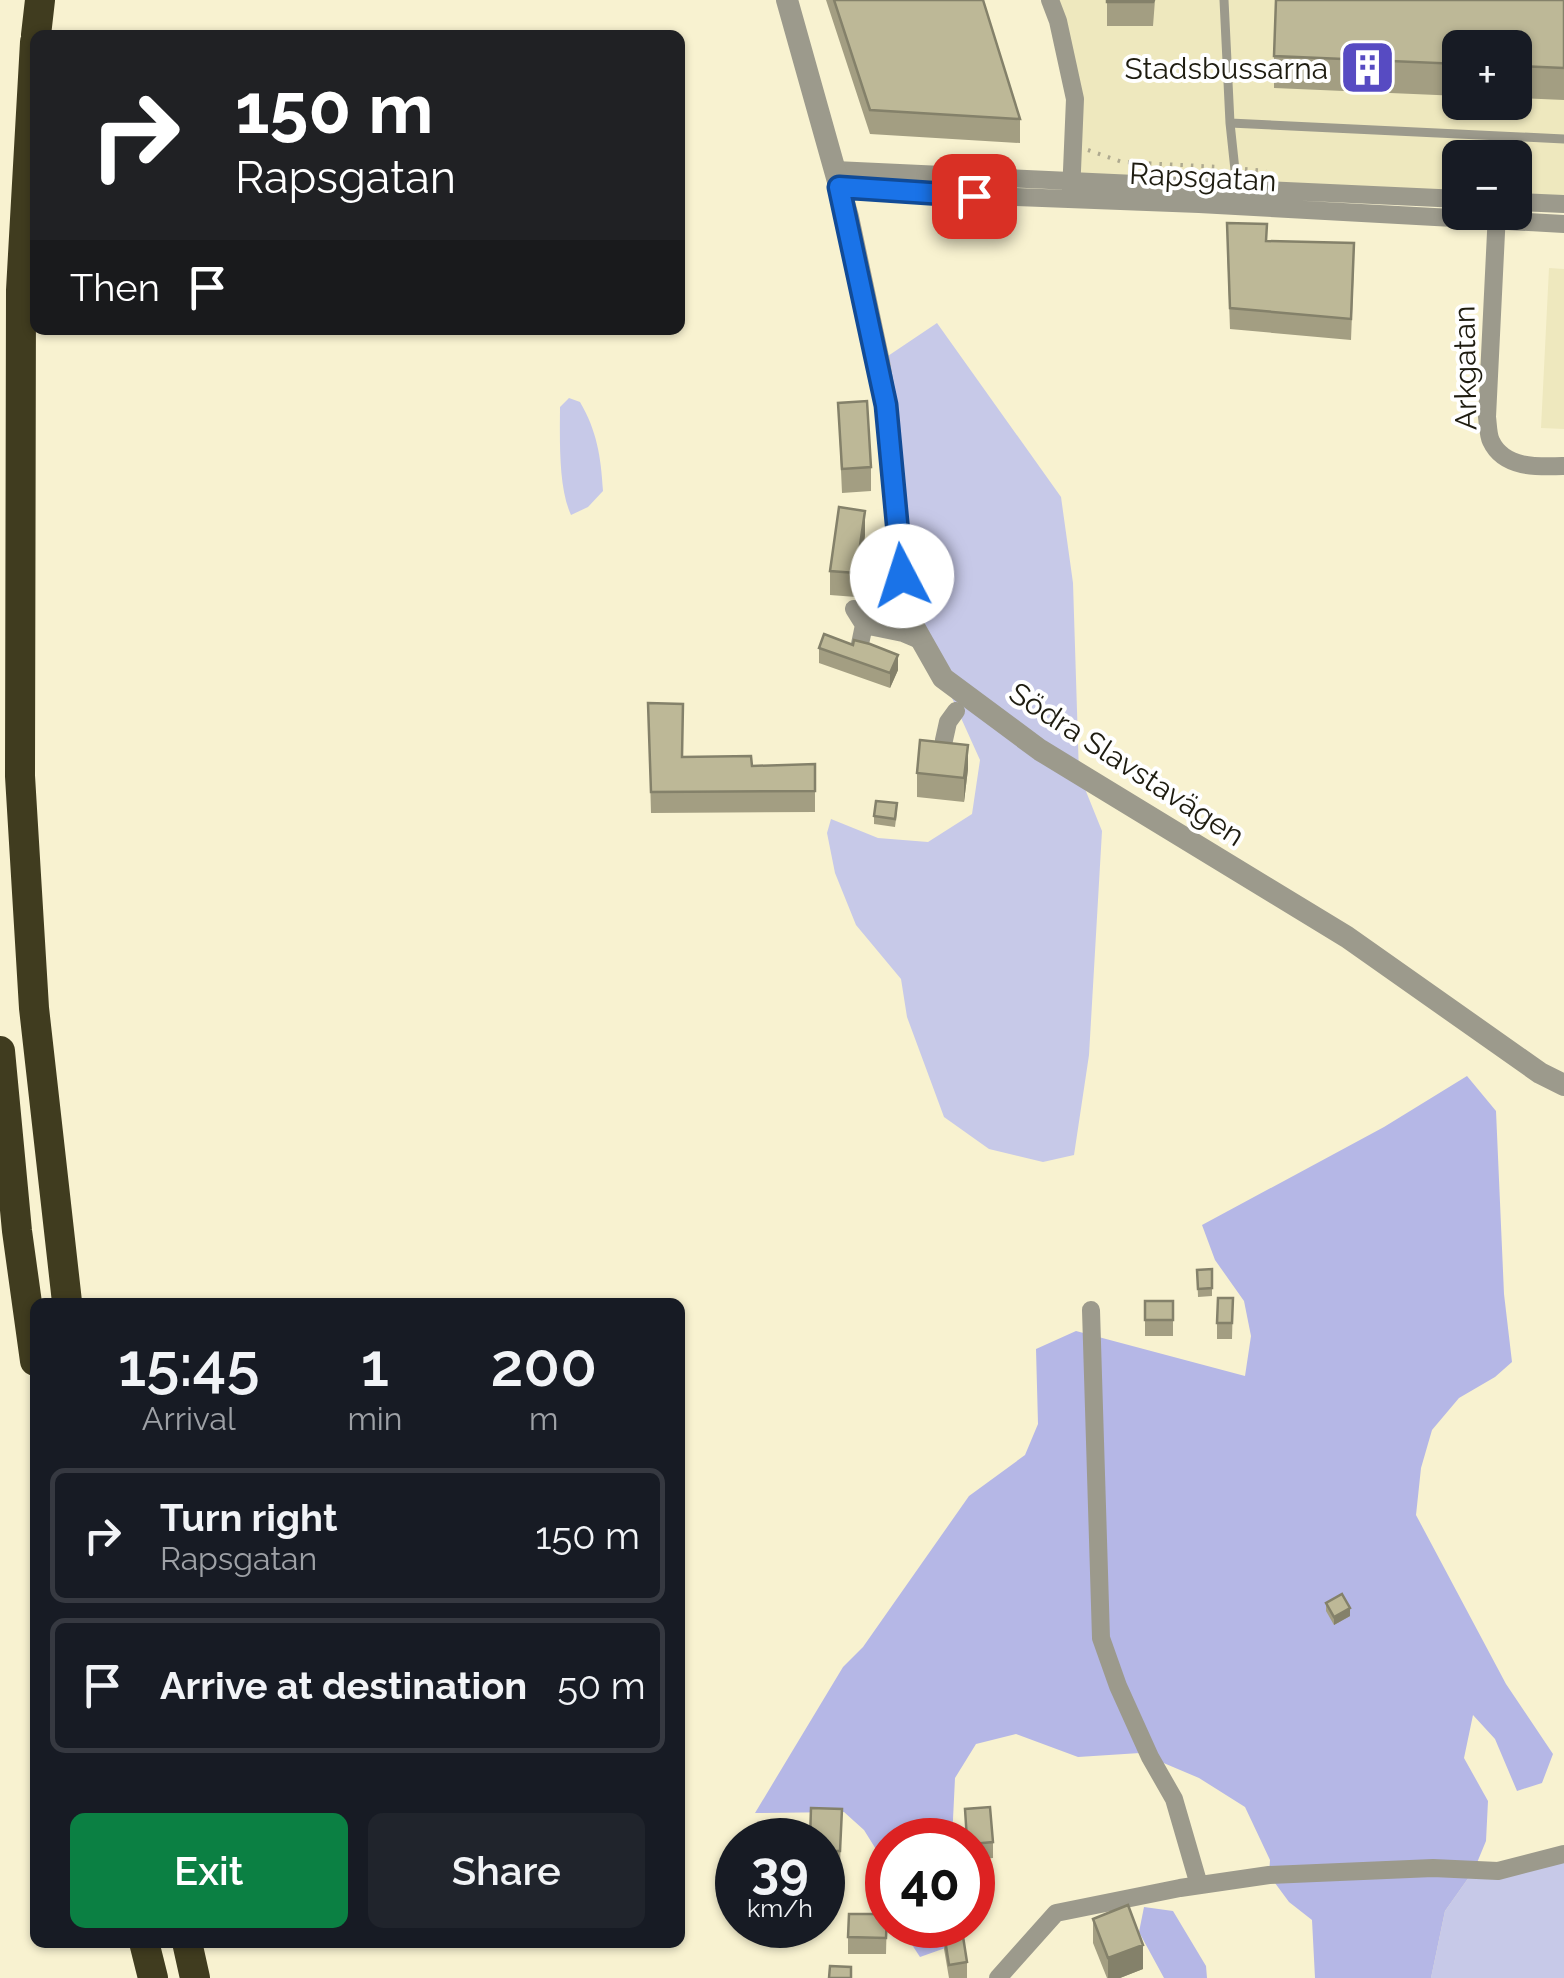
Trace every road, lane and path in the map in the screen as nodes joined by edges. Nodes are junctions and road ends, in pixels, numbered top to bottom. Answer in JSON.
{"nodes":[{"id":1,"x":40,"y":0,"type":"edge"},
{"id":2,"x":787,"y":0,"type":"edge"},
{"id":3,"x":1050,"y":0,"type":"edge"},
{"id":4,"x":1224,"y":0,"type":"edge"},
{"id":5,"x":36,"y":30,"type":"edge"},
{"id":6,"x":1230,"y":123,"type":"junction"},
{"id":7,"x":30,"y":129,"type":"edge"},
{"id":8,"x":1564,"y":139,"type":"edge"},
{"id":9,"x":837,"y":178,"type":"junction"},
{"id":10,"x":1071,"y":191,"type":"junction"},
{"id":11,"x":1237,"y":198,"type":"junction"},
{"id":12,"x":1442,"y":199,"type":"edge"},
{"id":13,"x":1532,"y":203,"type":"edge"},
{"id":14,"x":1564,"y":204,"type":"edge"},
{"id":15,"x":1442,"y":212,"type":"edge"},
{"id":16,"x":1532,"y":220,"type":"edge"},
{"id":17,"x":1564,"y":224,"type":"edge"},
{"id":18,"x":1495,"y":230,"type":"edge"},
{"id":19,"x":1564,"y":466,"type":"edge"},
{"id":20,"x":859,"y":626,"type":"dead end"},
{"id":21,"x":922,"y":641,"type":"junction"},
{"id":22,"x":956,"y":711,"type":"dead end"},
{"id":23,"x":944,"y":740,"type":"edge"},
{"id":24,"x":0,"y":1052,"type":"edge"},
{"id":25,"x":1564,"y":1085,"type":"edge"},
{"id":26,"x":67,"y":1298,"type":"edge"},
{"id":27,"x":1092,"y":1310,"type":"dead end"},
{"id":28,"x":30,"y":1325,"type":"edge"},
{"id":29,"x":1564,"y":1854,"type":"edge"},
{"id":30,"x":1199,"y":1885,"type":"junction"},
{"id":31,"x":146,"y":1948,"type":"edge"},
{"id":32,"x":188,"y":1948,"type":"edge"},
{"id":33,"x":154,"y":1978,"type":"edge"},
{"id":34,"x":195,"y":1978,"type":"edge"},
{"id":35,"x":998,"y":1978,"type":"edge"}],
"edges":[{"from":1,"to":5,"type":"highway"},
{"from":2,"to":9,"type":"street","name":"Södra Slavstavägen"},
{"from":3,"to":10,"type":"street"},
{"from":4,"to":6,"type":"lane"},
{"from":6,"to":8,"type":"lane"},
{"from":6,"to":11,"type":"lane"},
{"from":7,"to":26,"type":"highway"},
{"from":9,"to":10,"type":"street","name":"Rapsgatan"},
{"from":9,"to":21,"type":"street","name":"Södra Slavstavägen"},
{"from":10,"to":11,"type":"street","name":"Rapsgatan"},
{"from":11,"to":12,"type":"street","name":"Rapsgatan"},
{"from":11,"to":15,"type":"street","name":"Rapsgatan"},
{"from":13,"to":14,"type":"street"},
{"from":16,"to":17,"type":"street","name":"Rapsgatan"},
{"from":18,"to":19,"type":"street","name":"Arkgatan"},
{"from":20,"to":21,"type":"street"},
{"from":21,"to":25,"type":"street","name":"Södra Slavstavägen"},
{"from":22,"to":23,"type":"street"},
{"from":24,"to":28,"type":"highway"},
{"from":27,"to":30,"type":"street"},
{"from":29,"to":30,"type":"street"},
{"from":30,"to":35,"type":"street"},
{"from":31,"to":33,"type":"highway"},
{"from":32,"to":34,"type":"highway"}]}
